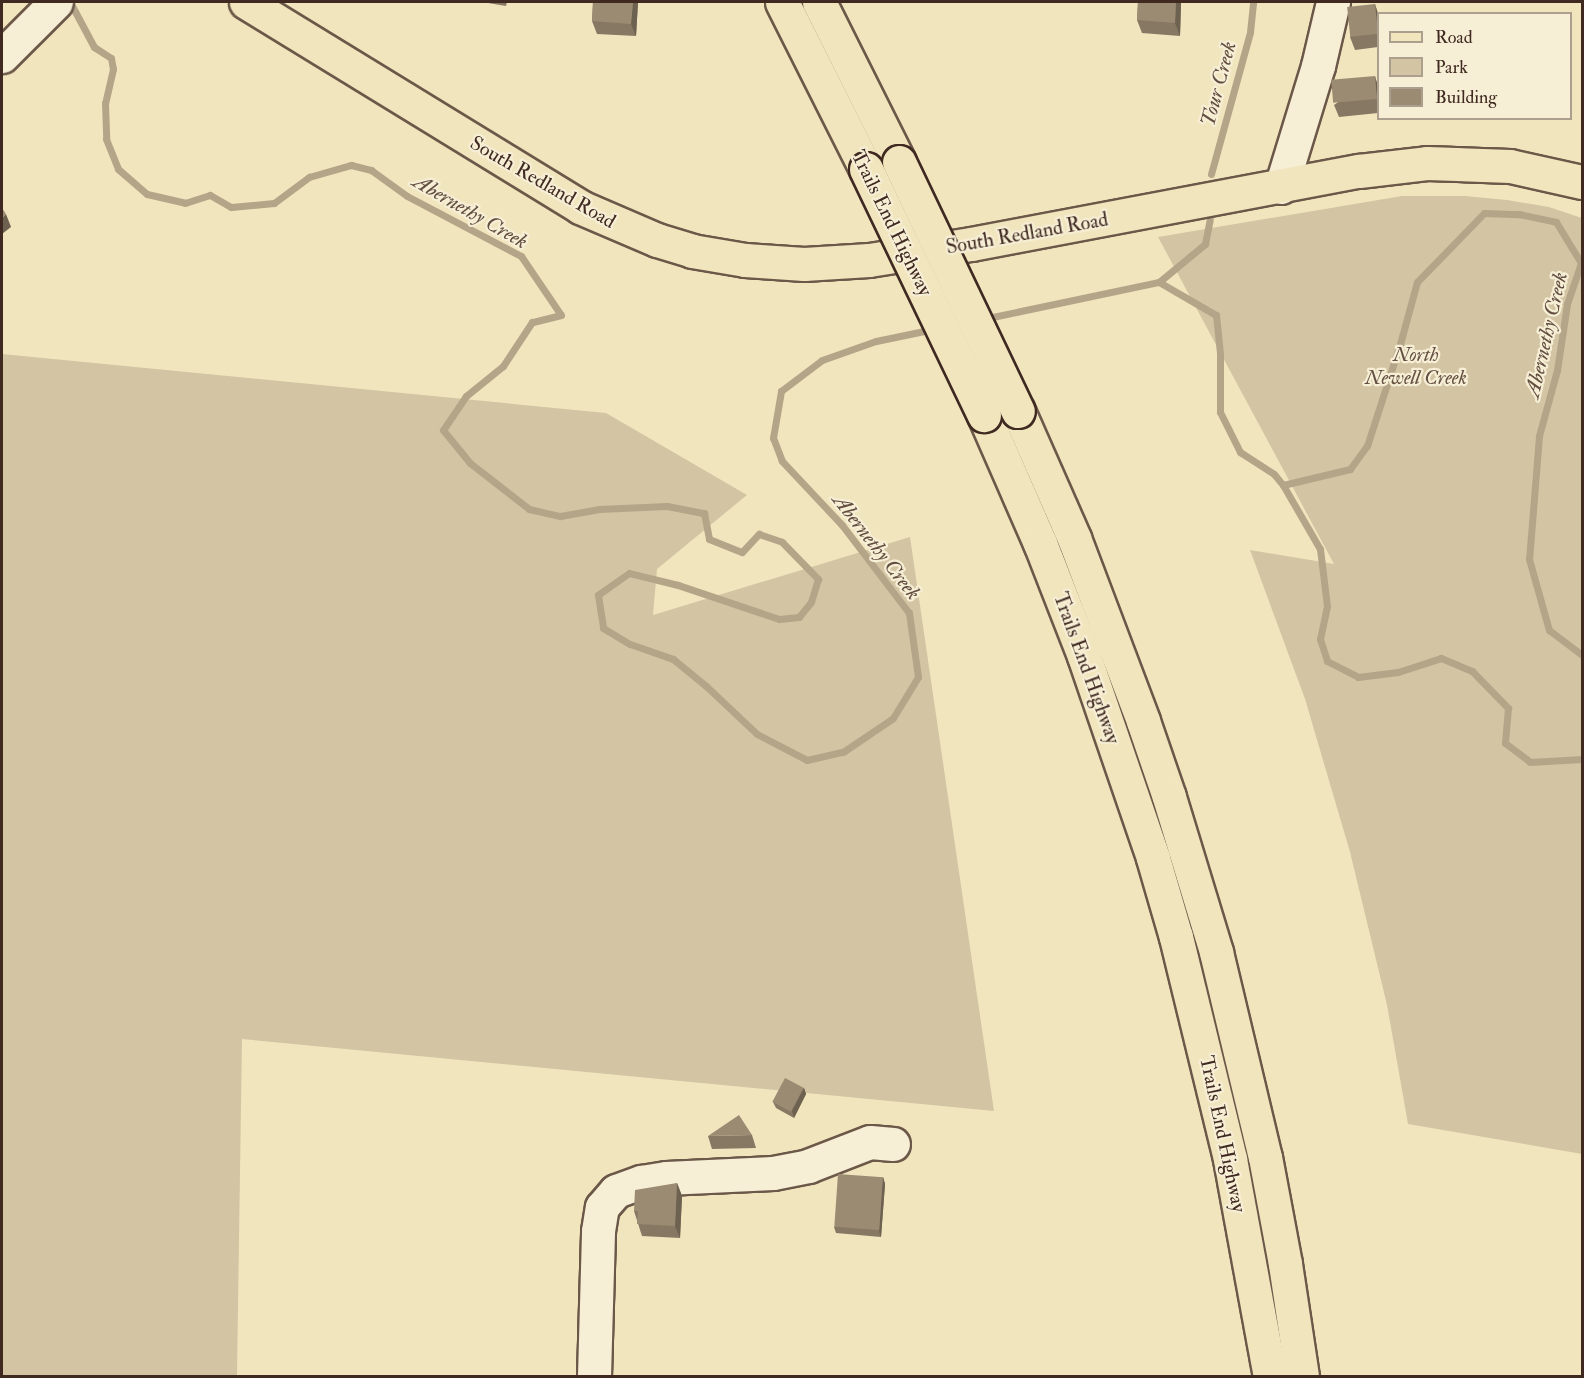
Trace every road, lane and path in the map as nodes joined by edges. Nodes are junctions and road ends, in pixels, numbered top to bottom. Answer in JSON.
{"nodes":[{"id":1,"x":56,"y":2,"type":"edge"},
{"id":2,"x":246,"y":2,"type":"edge"},
{"id":3,"x":782,"y":2,"type":"edge"},
{"id":4,"x":819,"y":2,"type":"edge"},
{"id":5,"x":1333,"y":2,"type":"edge"},
{"id":6,"x":2,"y":55,"type":"edge"},
{"id":7,"x":1582,"y":182,"type":"edge"},
{"id":8,"x":1281,"y":187,"type":"junction"},
{"id":9,"x":893,"y":1144,"type":"dead end"},
{"id":10,"x":594,"y":1377,"type":"edge"},
{"id":11,"x":1269,"y":1377,"type":"edge"},
{"id":12,"x":1302,"y":1377,"type":"edge"}],
"edges":[{"from":1,"to":6,"type":"street"},
{"from":2,"to":8,"type":"main road","name":"South Redland Road"},
{"from":3,"to":11,"type":"main road","name":"Trails End Highway","bridge":true},
{"from":4,"to":12,"type":"main road","name":"Trails End Highway","bridge":true},
{"from":5,"to":8,"type":"street"},
{"from":7,"to":8,"type":"main road","name":"South Redland Road"},
{"from":9,"to":10,"type":"street"}]}
